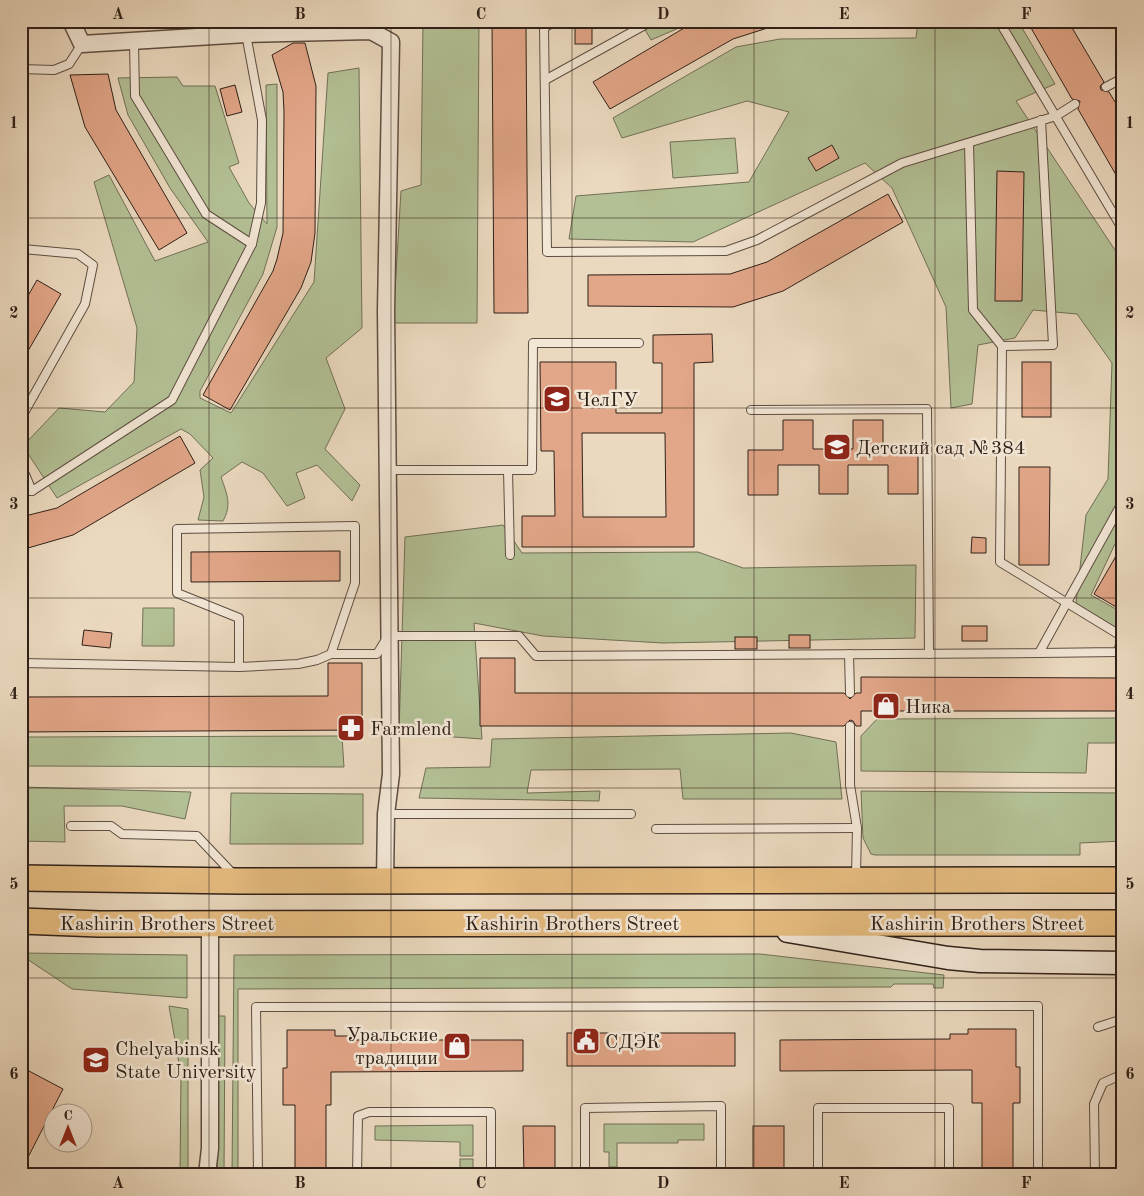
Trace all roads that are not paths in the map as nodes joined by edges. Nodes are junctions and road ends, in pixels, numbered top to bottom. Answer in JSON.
{"nodes":[{"id":1,"x":71,"y":21,"type":"edge"},
{"id":2,"x":555,"y":21,"type":"edge"},
{"id":3,"x":652,"y":21,"type":"edge"},
{"id":4,"x":999,"y":21,"type":"edge"},
{"id":5,"x":246,"y":34,"type":"junction"},
{"id":6,"x":134,"y":42,"type":"junction"},
{"id":7,"x":82,"y":44,"type":"junction"},
{"id":8,"x":21,"y":70,"type":"edge"},
{"id":9,"x":1123,"y":78,"type":"edge"},
{"id":10,"x":545,"y":80,"type":"junction"},
{"id":11,"x":1106,"y":87,"type":"dead end"},
{"id":12,"x":1075,"y":104,"type":"dead end"},
{"id":13,"x":1056,"y":116,"type":"junction"},
{"id":14,"x":1042,"y":120,"type":"junction"},
{"id":15,"x":969,"y":143,"type":"junction"},
{"id":16,"x":1123,"y":230,"type":"edge"},
{"id":17,"x":252,"y":244,"type":"junction"},
{"id":18,"x":21,"y":252,"type":"edge"},
{"id":19,"x":639,"y":343,"type":"dead end"},
{"id":20,"x":1002,"y":346,"type":"junction"},
{"id":21,"x":751,"y":410,"type":"dead end"},
{"id":22,"x":21,"y":418,"type":"edge"},
{"id":23,"x":21,"y":465,"type":"edge"},
{"id":24,"x":387,"y":470,"type":"junction"},
{"id":25,"x":508,"y":470,"type":"junction"},
{"id":26,"x":21,"y":491,"type":"edge"},
{"id":27,"x":32,"y":491,"type":"junction"},
{"id":28,"x":1123,"y":501,"type":"edge"},
{"id":29,"x":510,"y":555,"type":"dead end"},
{"id":30,"x":1067,"y":603,"type":"junction"},
{"id":31,"x":388,"y":636,"type":"junction"},
{"id":32,"x":1122,"y":637,"type":"edge"},
{"id":33,"x":1039,"y":653,"type":"junction"},
{"id":34,"x":330,"y":654,"type":"junction"},
{"id":35,"x":849,"y":654,"type":"junction"},
{"id":36,"x":929,"y":654,"type":"junction"},
{"id":37,"x":21,"y":663,"type":"edge"},
{"id":38,"x":239,"y":668,"type":"junction"},
{"id":39,"x":850,"y":693,"type":"dead end"},
{"id":40,"x":850,"y":726,"type":"dead end"},
{"id":41,"x":386,"y":814,"type":"junction"},
{"id":42,"x":631,"y":814,"type":"dead end"},
{"id":43,"x":71,"y":826,"type":"dead end"},
{"id":44,"x":857,"y":828,"type":"junction"},
{"id":45,"x":656,"y":829,"type":"dead end"},
{"id":46,"x":21,"y":878,"type":"edge"},
{"id":47,"x":856,"y":880,"type":"junction"},
{"id":48,"x":1123,"y":880,"type":"edge"},
{"id":49,"x":239,"y":881,"type":"junction"},
{"id":50,"x":385,"y":881,"type":"junction"},
{"id":51,"x":21,"y":921,"type":"edge"},
{"id":52,"x":743,"y":923,"type":"junction"},
{"id":53,"x":210,"y":924,"type":"junction"},
{"id":54,"x":1123,"y":924,"type":"edge"},
{"id":55,"x":1123,"y":963,"type":"edge"},
{"id":56,"x":1123,"y":1019,"type":"edge"},
{"id":57,"x":1098,"y":1028,"type":"dead end"},
{"id":58,"x":1123,"y":1074,"type":"edge"},
{"id":59,"x":207,"y":1175,"type":"edge"},
{"id":60,"x":258,"y":1175,"type":"edge"},
{"id":61,"x":358,"y":1175,"type":"edge"},
{"id":62,"x":491,"y":1175,"type":"edge"},
{"id":63,"x":585,"y":1175,"type":"edge"},
{"id":64,"x":721,"y":1175,"type":"edge"},
{"id":65,"x":818,"y":1175,"type":"edge"},
{"id":66,"x":949,"y":1175,"type":"edge"},
{"id":67,"x":1038,"y":1175,"type":"edge"},
{"id":68,"x":1095,"y":1175,"type":"edge"}],
"edges":[{"from":1,"to":7,"type":"street"},
{"from":2,"to":10,"type":"lane"},
{"from":3,"to":10,"type":"lane"},
{"from":4,"to":13,"type":"lane"},
{"from":5,"to":6,"type":"street"},
{"from":5,"to":17,"type":"lane"},
{"from":5,"to":24,"type":"street"},
{"from":6,"to":7,"type":"street"},
{"from":6,"to":17,"type":"lane"},
{"from":7,"to":8,"type":"lane"},
{"from":9,"to":11,"type":"lane"},
{"from":10,"to":15,"type":"lane"},
{"from":12,"to":13,"type":"lane"},
{"from":13,"to":14,"type":"lane"},
{"from":13,"to":16,"type":"lane"},
{"from":14,"to":15,"type":"lane"},
{"from":14,"to":20,"type":"lane"},
{"from":15,"to":20,"type":"lane"},
{"from":17,"to":27,"type":"lane"},
{"from":18,"to":22,"type":"lane"},
{"from":19,"to":25,"type":"lane"},
{"from":20,"to":30,"type":"lane"},
{"from":21,"to":36,"type":"lane"},
{"from":23,"to":27,"type":"lane"},
{"from":24,"to":25,"type":"lane"},
{"from":24,"to":31,"type":"street"},
{"from":25,"to":29,"type":"lane"},
{"from":26,"to":27,"type":"lane"},
{"from":28,"to":30,"type":"lane"},
{"from":30,"to":32,"type":"lane"},
{"from":30,"to":33,"type":"lane"},
{"from":31,"to":34,"type":"lane"},
{"from":31,"to":35,"type":"lane"},
{"from":31,"to":41,"type":"street"},
{"from":32,"to":33,"type":"lane"},
{"from":33,"to":36,"type":"lane"},
{"from":34,"to":38,"type":"lane"},
{"from":34,"to":38,"type":"lane"},
{"from":35,"to":36,"type":"lane"},
{"from":35,"to":39,"type":"lane"},
{"from":37,"to":38,"type":"lane"},
{"from":40,"to":44,"type":"lane"},
{"from":41,"to":42,"type":"lane"},
{"from":41,"to":50,"type":"street"},
{"from":43,"to":49,"type":"lane"},
{"from":44,"to":45,"type":"lane"},
{"from":44,"to":47,"type":"lane"},
{"from":46,"to":49,"type":"main road"},
{"from":47,"to":48,"type":"main road"},
{"from":47,"to":50,"type":"main road"},
{"from":49,"to":50,"type":"main road"},
{"from":51,"to":53,"type":"main road","name":"Kashirin Brothers Street"},
{"from":52,"to":53,"type":"main road","name":"Kashirin Brothers Street"},
{"from":52,"to":54,"type":"main road","name":"Kashirin Brothers Street"},
{"from":52,"to":55,"type":"main road"},
{"from":53,"to":59,"type":"street"},
{"from":56,"to":57,"type":"lane"},
{"from":58,"to":68,"type":"lane"},
{"from":60,"to":67,"type":"lane"},
{"from":61,"to":62,"type":"lane"},
{"from":63,"to":64,"type":"lane"},
{"from":65,"to":66,"type":"lane"}]}
